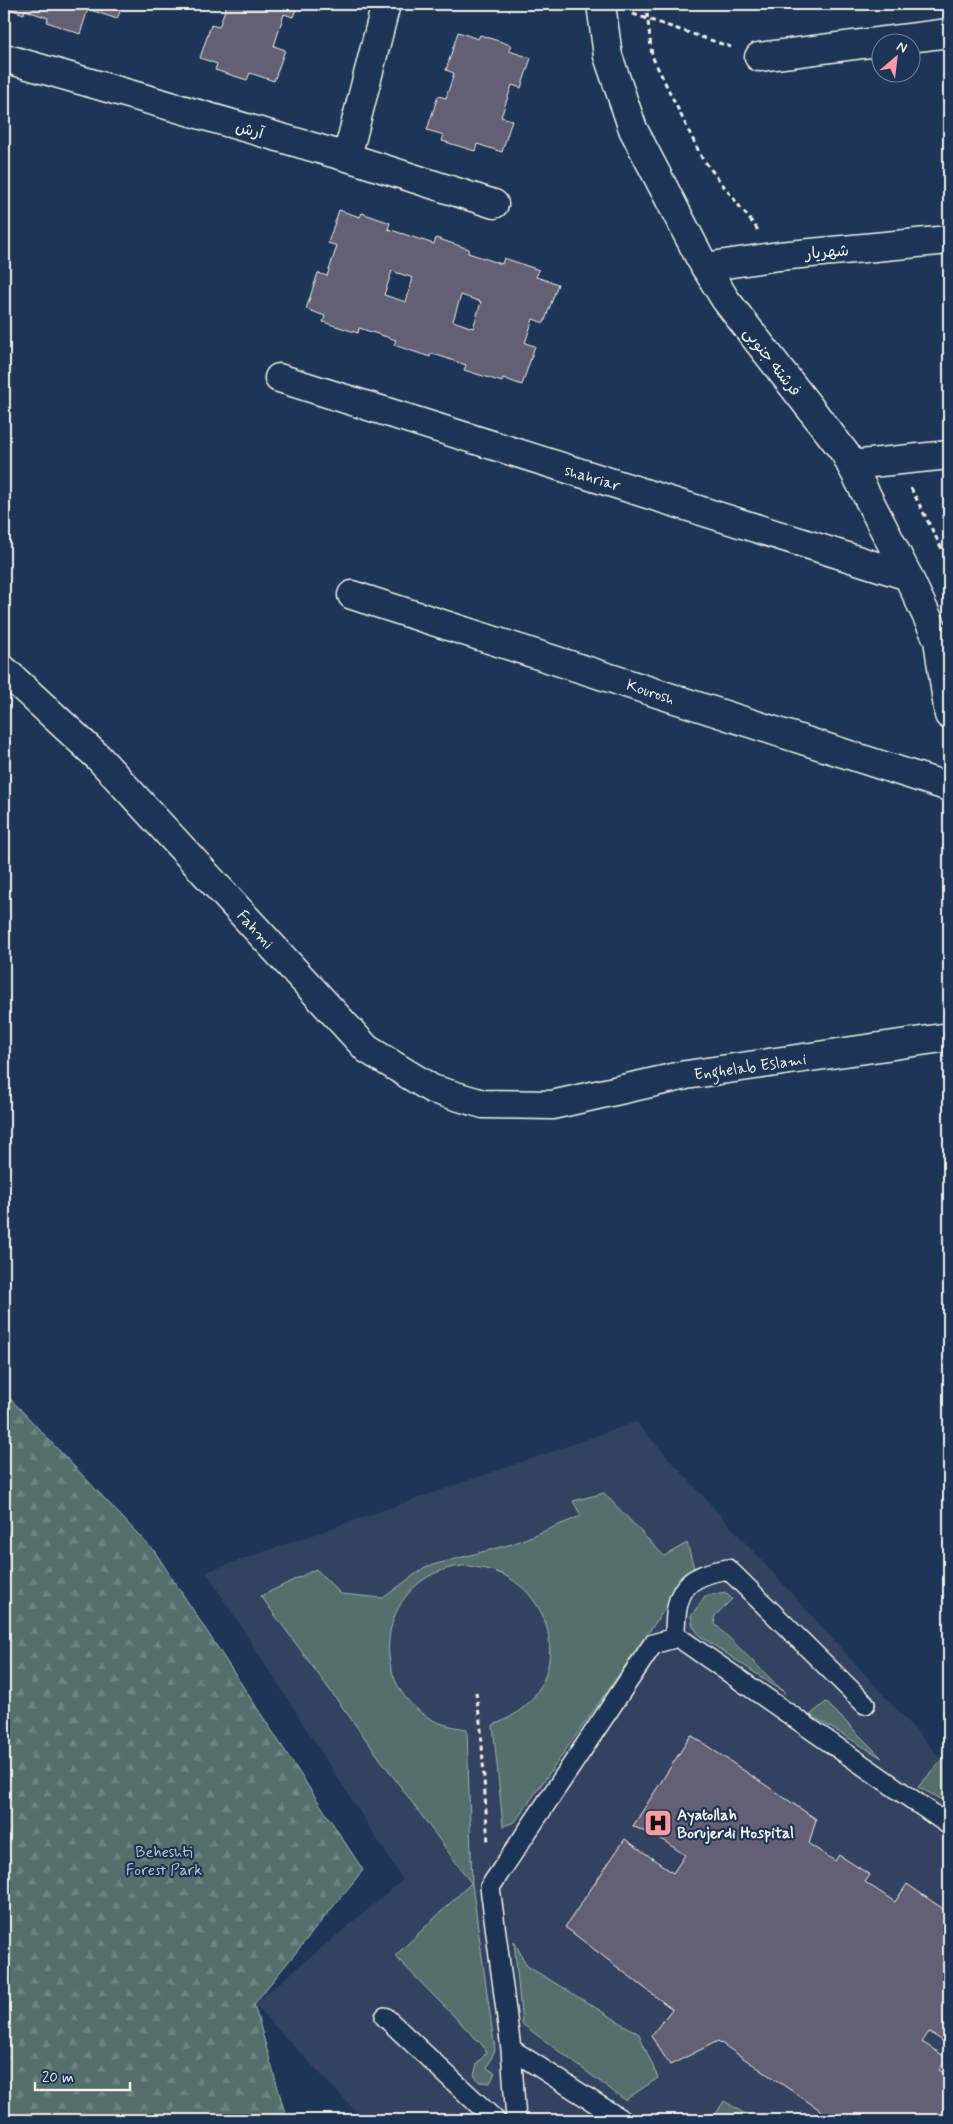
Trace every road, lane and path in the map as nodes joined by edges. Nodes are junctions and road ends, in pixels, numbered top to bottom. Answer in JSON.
{"nodes":[{"id":1,"x":386,"y":4,"type":"edge"},
{"id":2,"x":601,"y":4,"type":"edge"},
{"id":3,"x":646,"y":4,"type":"edge"},
{"id":4,"x":647,"y":19,"type":"junction"},
{"id":5,"x":949,"y":33,"type":"edge"},
{"id":6,"x":759,"y":57,"type":"joint"},
{"id":7,"x":4,"y":58,"type":"edge"},
{"id":8,"x":347,"y":157,"type":"junction"},
{"id":9,"x":494,"y":204,"type":"dead end"},
{"id":10,"x":949,"y":240,"type":"edge"},
{"id":11,"x":778,"y":256,"type":"junction"},
{"id":12,"x":705,"y":267,"type":"junction"},
{"id":13,"x":279,"y":378,"type":"dead end"},
{"id":14,"x":949,"y":455,"type":"edge"},
{"id":15,"x":897,"y":460,"type":"junction"},
{"id":16,"x":851,"y":465,"type":"junction"},
{"id":17,"x":949,"y":563,"type":"edge"},
{"id":18,"x":908,"y":576,"type":"junction"},
{"id":19,"x":352,"y":595,"type":"dead end"},
{"id":20,"x":4,"y":670,"type":"edge"},
{"id":21,"x":949,"y":715,"type":"edge"},
{"id":22,"x":949,"y":787,"type":"edge"},
{"id":23,"x":949,"y":1037,"type":"edge"},
{"id":24,"x":552,"y":1105,"type":"joint"},
{"id":25,"x":678,"y":1637,"type":"junction"},
{"id":26,"x":476,"y":1692,"type":"dead end"},
{"id":27,"x":865,"y":1704,"type":"dead end"},
{"id":28,"x":949,"y":1825,"type":"edge"},
{"id":29,"x":490,"y":1887,"type":"junction"},
{"id":30,"x":385,"y":2017,"type":"dead end"},
{"id":31,"x":511,"y":2049,"type":"junction"},
{"id":32,"x":495,"y":2120,"type":"edge"},
{"id":33,"x":516,"y":2120,"type":"edge"},
{"id":34,"x":622,"y":2120,"type":"edge"}],
"edges":[{"from":1,"to":8,"type":"street"},
{"from":2,"to":4,"type":"path"},
{"from":2,"to":12,"type":"street","name":"فرشته جنوبی"},
{"from":3,"to":4,"type":"path"},
{"from":4,"to":6,"type":"path"},
{"from":4,"to":11,"type":"path"},
{"from":5,"to":6,"type":"street"},
{"from":7,"to":8,"type":"street","name":"آرش"},
{"from":8,"to":9,"type":"street","name":"آرش"},
{"from":10,"to":11,"type":"street","name":"شهریار"},
{"from":11,"to":12,"type":"street","name":"شهریار"},
{"from":12,"to":16,"type":"street","name":"فرشته جنوبی"},
{"from":13,"to":18,"type":"street","name":"shahriar"},
{"from":14,"to":15,"type":"street"},
{"from":15,"to":16,"type":"street"},
{"from":15,"to":17,"type":"path"},
{"from":16,"to":18,"type":"street","name":"فرشته جنوبی"},
{"from":18,"to":21,"type":"street","name":"فرشته جنوبی"},
{"from":19,"to":22,"type":"street","name":"Kourosh"},
{"from":20,"to":24,"type":"street","name":"Fahmi"},
{"from":23,"to":24,"type":"street","name":"Enghelab Eslami"},
{"from":25,"to":27,"type":"lane"},
{"from":25,"to":28,"type":"lane"},
{"from":25,"to":29,"type":"lane"},
{"from":26,"to":29,"type":"path"},
{"from":29,"to":31,"type":"lane"},
{"from":30,"to":32,"type":"lane"},
{"from":31,"to":33,"type":"lane"},
{"from":31,"to":34,"type":"lane"}]}
